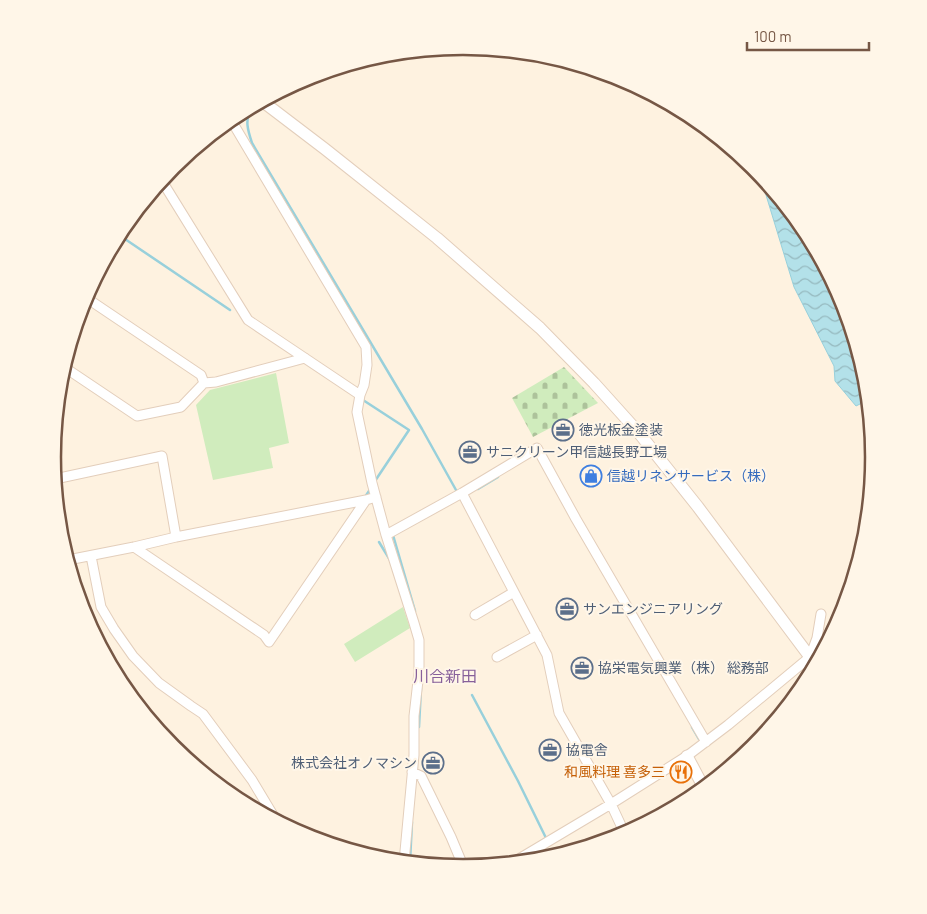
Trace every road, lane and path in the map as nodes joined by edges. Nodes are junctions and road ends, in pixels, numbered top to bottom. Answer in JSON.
{"nodes":[{"id":1,"x":268,"y":106,"type":"edge"},
{"id":2,"x":235,"y":127,"type":"edge"},
{"id":3,"x":166,"y":187,"type":"edge"},
{"id":4,"x":92,"y":302,"type":"edge"},
{"id":5,"x":306,"y":358,"type":"junction"},
{"id":6,"x":71,"y":372,"type":"edge"},
{"id":7,"x":204,"y":383,"type":"junction"},
{"id":8,"x":360,"y":395,"type":"junction"},
{"id":9,"x":62,"y":478,"type":"edge"},
{"id":10,"x":374,"y":489,"type":"junction"},
{"id":11,"x":462,"y":493,"type":"junction"},
{"id":12,"x":366,"y":500,"type":"junction"},
{"id":13,"x":386,"y":535,"type":"junction"},
{"id":14,"x":176,"y":537,"type":"junction"},
{"id":15,"x":134,"y":547,"type":"junction"},
{"id":16,"x":91,"y":556,"type":"junction"},
{"id":17,"x":75,"y":559,"type":"edge"},
{"id":18,"x":514,"y":592,"type":"junction"},
{"id":19,"x":478,"y":613,"type":"dead end"},
{"id":20,"x":821,"y":614,"type":"dead end"},
{"id":21,"x":537,"y":635,"type":"junction"},
{"id":22,"x":814,"y":654,"type":"edge"},
{"id":23,"x":497,"y":657,"type":"dead end"},
{"id":24,"x":811,"y":659,"type":"edge"},
{"id":25,"x":807,"y":665,"type":"edge"},
{"id":26,"x":706,"y":742,"type":"junction"},
{"id":27,"x":687,"y":756,"type":"junction"},
{"id":28,"x":412,"y":772,"type":"junction"},
{"id":29,"x":700,"y":781,"type":"edge"},
{"id":30,"x":611,"y":804,"type":"junction"},
{"id":31,"x":269,"y":809,"type":"edge"},
{"id":32,"x":621,"y":826,"type":"edge"},
{"id":33,"x":527,"y":854,"type":"edge"},
{"id":34,"x":405,"y":855,"type":"edge"},
{"id":35,"x":460,"y":859,"type":"edge"}],
"edges":[{"from":1,"to":24,"type":"street"},
{"from":2,"to":8,"type":"street"},
{"from":3,"to":5,"type":"street"},
{"from":4,"to":7,"type":"street"},
{"from":5,"to":7,"type":"street"},
{"from":5,"to":8,"type":"street"},
{"from":6,"to":7,"type":"street"},
{"from":8,"to":10,"type":"street"},
{"from":9,"to":14,"type":"street"},
{"from":10,"to":12,"type":"street"},
{"from":10,"to":13,"type":"street"},
{"from":11,"to":13,"type":"street"},
{"from":11,"to":18,"type":"street"},
{"from":11,"to":26,"type":"street"},
{"from":12,"to":14,"type":"street"},
{"from":12,"to":15,"type":"street"},
{"from":13,"to":28,"type":"street"},
{"from":14,"to":15,"type":"street"},
{"from":15,"to":16,"type":"street"},
{"from":16,"to":17,"type":"street"},
{"from":16,"to":31,"type":"street"},
{"from":18,"to":19,"type":"street"},
{"from":18,"to":21,"type":"street"},
{"from":20,"to":22,"type":"street"},
{"from":21,"to":23,"type":"street"},
{"from":21,"to":30,"type":"street"},
{"from":25,"to":26,"type":"street"},
{"from":26,"to":27,"type":"street"},
{"from":27,"to":29,"type":"street"},
{"from":27,"to":30,"type":"street"},
{"from":28,"to":34,"type":"street"},
{"from":28,"to":35,"type":"street"},
{"from":30,"to":32,"type":"street"},
{"from":30,"to":33,"type":"street"}]}
